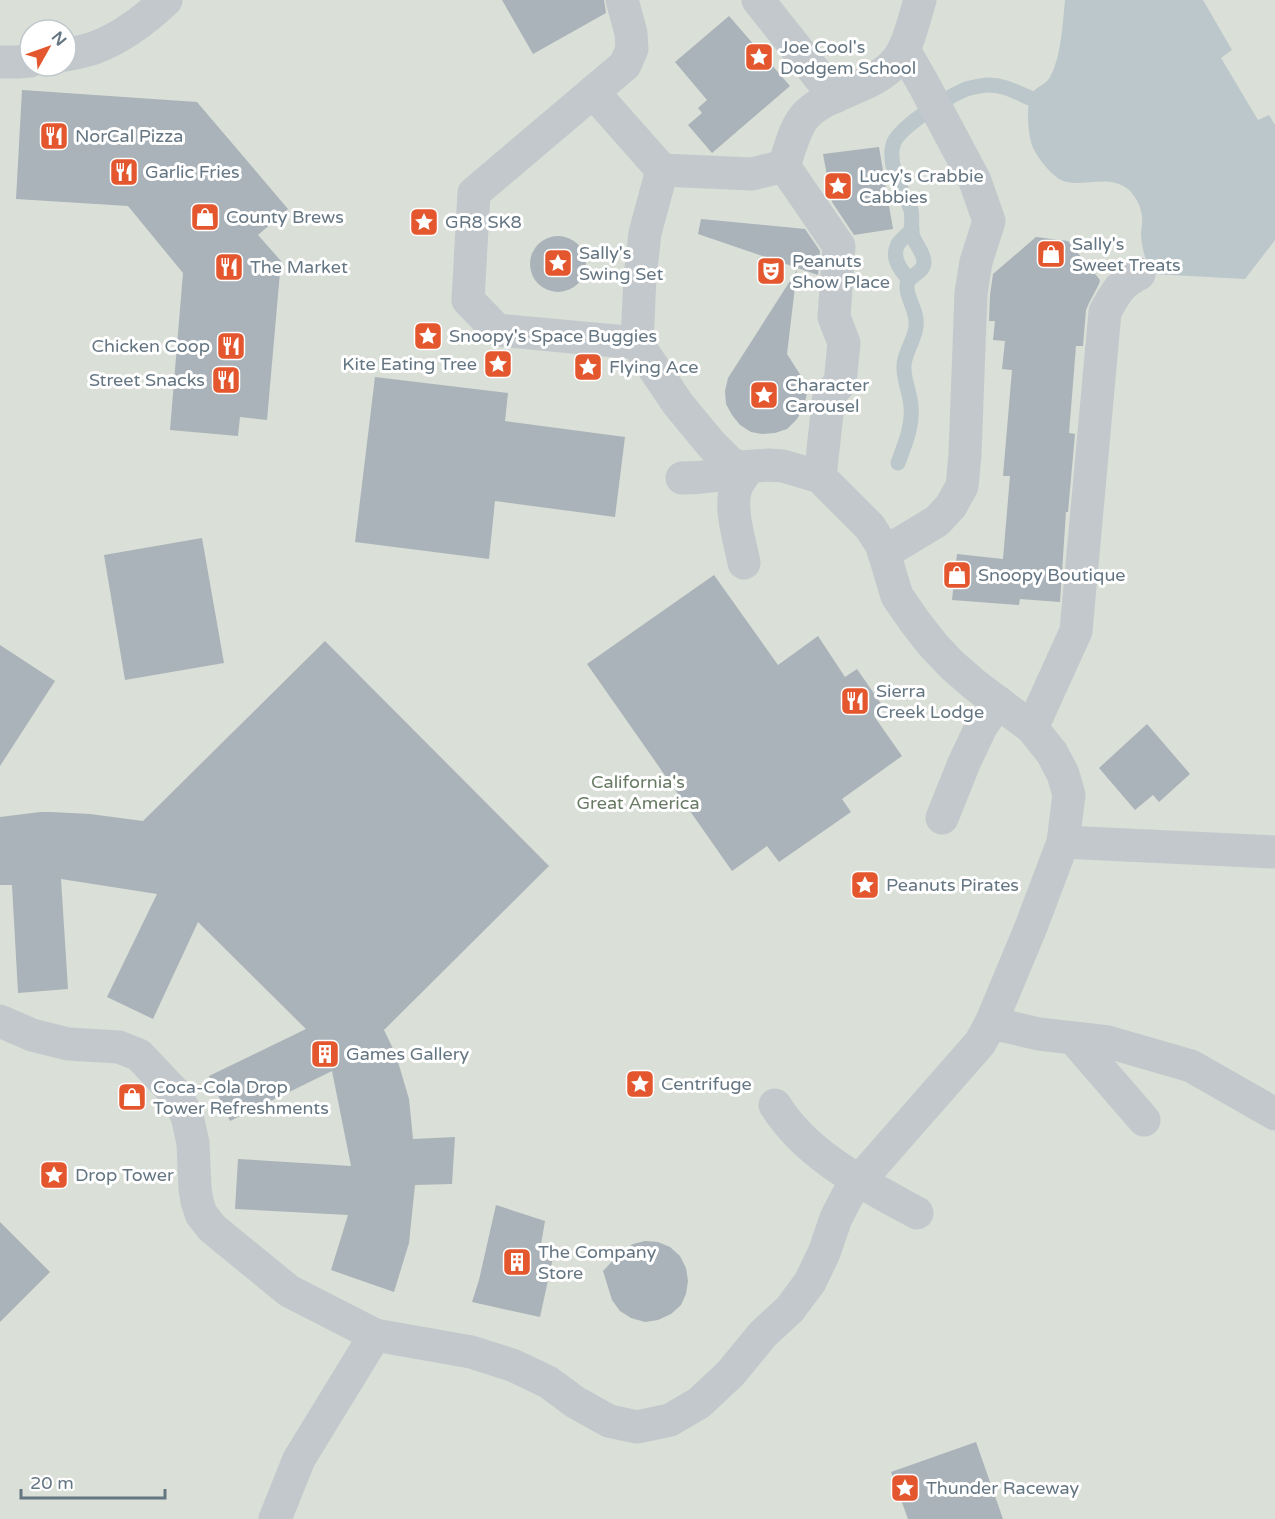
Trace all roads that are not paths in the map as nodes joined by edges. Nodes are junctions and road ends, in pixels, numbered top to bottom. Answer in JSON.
{"nodes":[{"id":1,"x":166,"y":0,"type":"edge"},
{"id":2,"x":622,"y":0,"type":"edge"},
{"id":3,"x":758,"y":0,"type":"edge"},
{"id":4,"x":920,"y":0,"type":"edge"},
{"id":5,"x":904,"y":50,"type":"junction"},
{"id":6,"x":78,"y":52,"type":"edge"},
{"id":7,"x":0,"y":62,"type":"edge"},
{"id":8,"x":18,"y":62,"type":"edge"},
{"id":9,"x":593,"y":92,"type":"junction"},
{"id":10,"x":835,"y":97,"type":"junction"},
{"id":11,"x":784,"y":166,"type":"junction"},
{"id":12,"x":662,"y":170,"type":"junction"},
{"id":13,"x":1139,"y":274,"type":"dead end"},
{"id":14,"x":638,"y":343,"type":"junction"},
{"id":15,"x":749,"y":468,"type":"junction"},
{"id":16,"x":820,"y":477,"type":"junction"},
{"id":17,"x":682,"y":478,"type":"dead end"},
{"id":18,"x":884,"y":553,"type":"junction"},
{"id":19,"x":744,"y":563,"type":"dead end"},
{"id":20,"x":998,"y":702,"type":"junction"},
{"id":21,"x":1032,"y":728,"type":"junction"},
{"id":22,"x":942,"y":818,"type":"dead end"},
{"id":23,"x":1063,"y":842,"type":"junction"},
{"id":24,"x":1275,"y":852,"type":"edge"},
{"id":25,"x":0,"y":1021,"type":"edge"},
{"id":26,"x":986,"y":1033,"type":"junction"},
{"id":27,"x":1073,"y":1038,"type":"junction"},
{"id":28,"x":775,"y":1105,"type":"dead end"},
{"id":29,"x":1275,"y":1114,"type":"edge"},
{"id":30,"x":1144,"y":1120,"type":"dead end"},
{"id":31,"x":858,"y":1181,"type":"junction"},
{"id":32,"x":917,"y":1213,"type":"dead end"},
{"id":33,"x":375,"y":1335,"type":"junction"},
{"id":34,"x":275,"y":1519,"type":"edge"}],
"edges":[{"from":1,"to":6,"type":"street"},
{"from":2,"to":9,"type":"street"},
{"from":3,"to":10,"type":"street"},
{"from":4,"to":5,"type":"street"},
{"from":5,"to":10,"type":"street"},
{"from":5,"to":18,"type":"street"},
{"from":7,"to":8,"type":"street"},
{"from":9,"to":12,"type":"street"},
{"from":9,"to":14,"type":"street"},
{"from":10,"to":11,"type":"street"},
{"from":11,"to":12,"type":"street"},
{"from":11,"to":16,"type":"street"},
{"from":12,"to":14,"type":"street"},
{"from":13,"to":21,"type":"street"},
{"from":14,"to":15,"type":"street"},
{"from":15,"to":16,"type":"street"},
{"from":15,"to":17,"type":"street"},
{"from":15,"to":19,"type":"street"},
{"from":16,"to":18,"type":"street"},
{"from":18,"to":20,"type":"street"},
{"from":20,"to":21,"type":"street"},
{"from":20,"to":22,"type":"street"},
{"from":21,"to":23,"type":"street"},
{"from":23,"to":24,"type":"street"},
{"from":23,"to":26,"type":"street"},
{"from":25,"to":33,"type":"street"},
{"from":26,"to":27,"type":"street"},
{"from":26,"to":31,"type":"street"},
{"from":27,"to":29,"type":"street"},
{"from":27,"to":30,"type":"street"},
{"from":28,"to":31,"type":"street"},
{"from":31,"to":32,"type":"street"},
{"from":31,"to":33,"type":"street"},
{"from":33,"to":34,"type":"street"}]}
